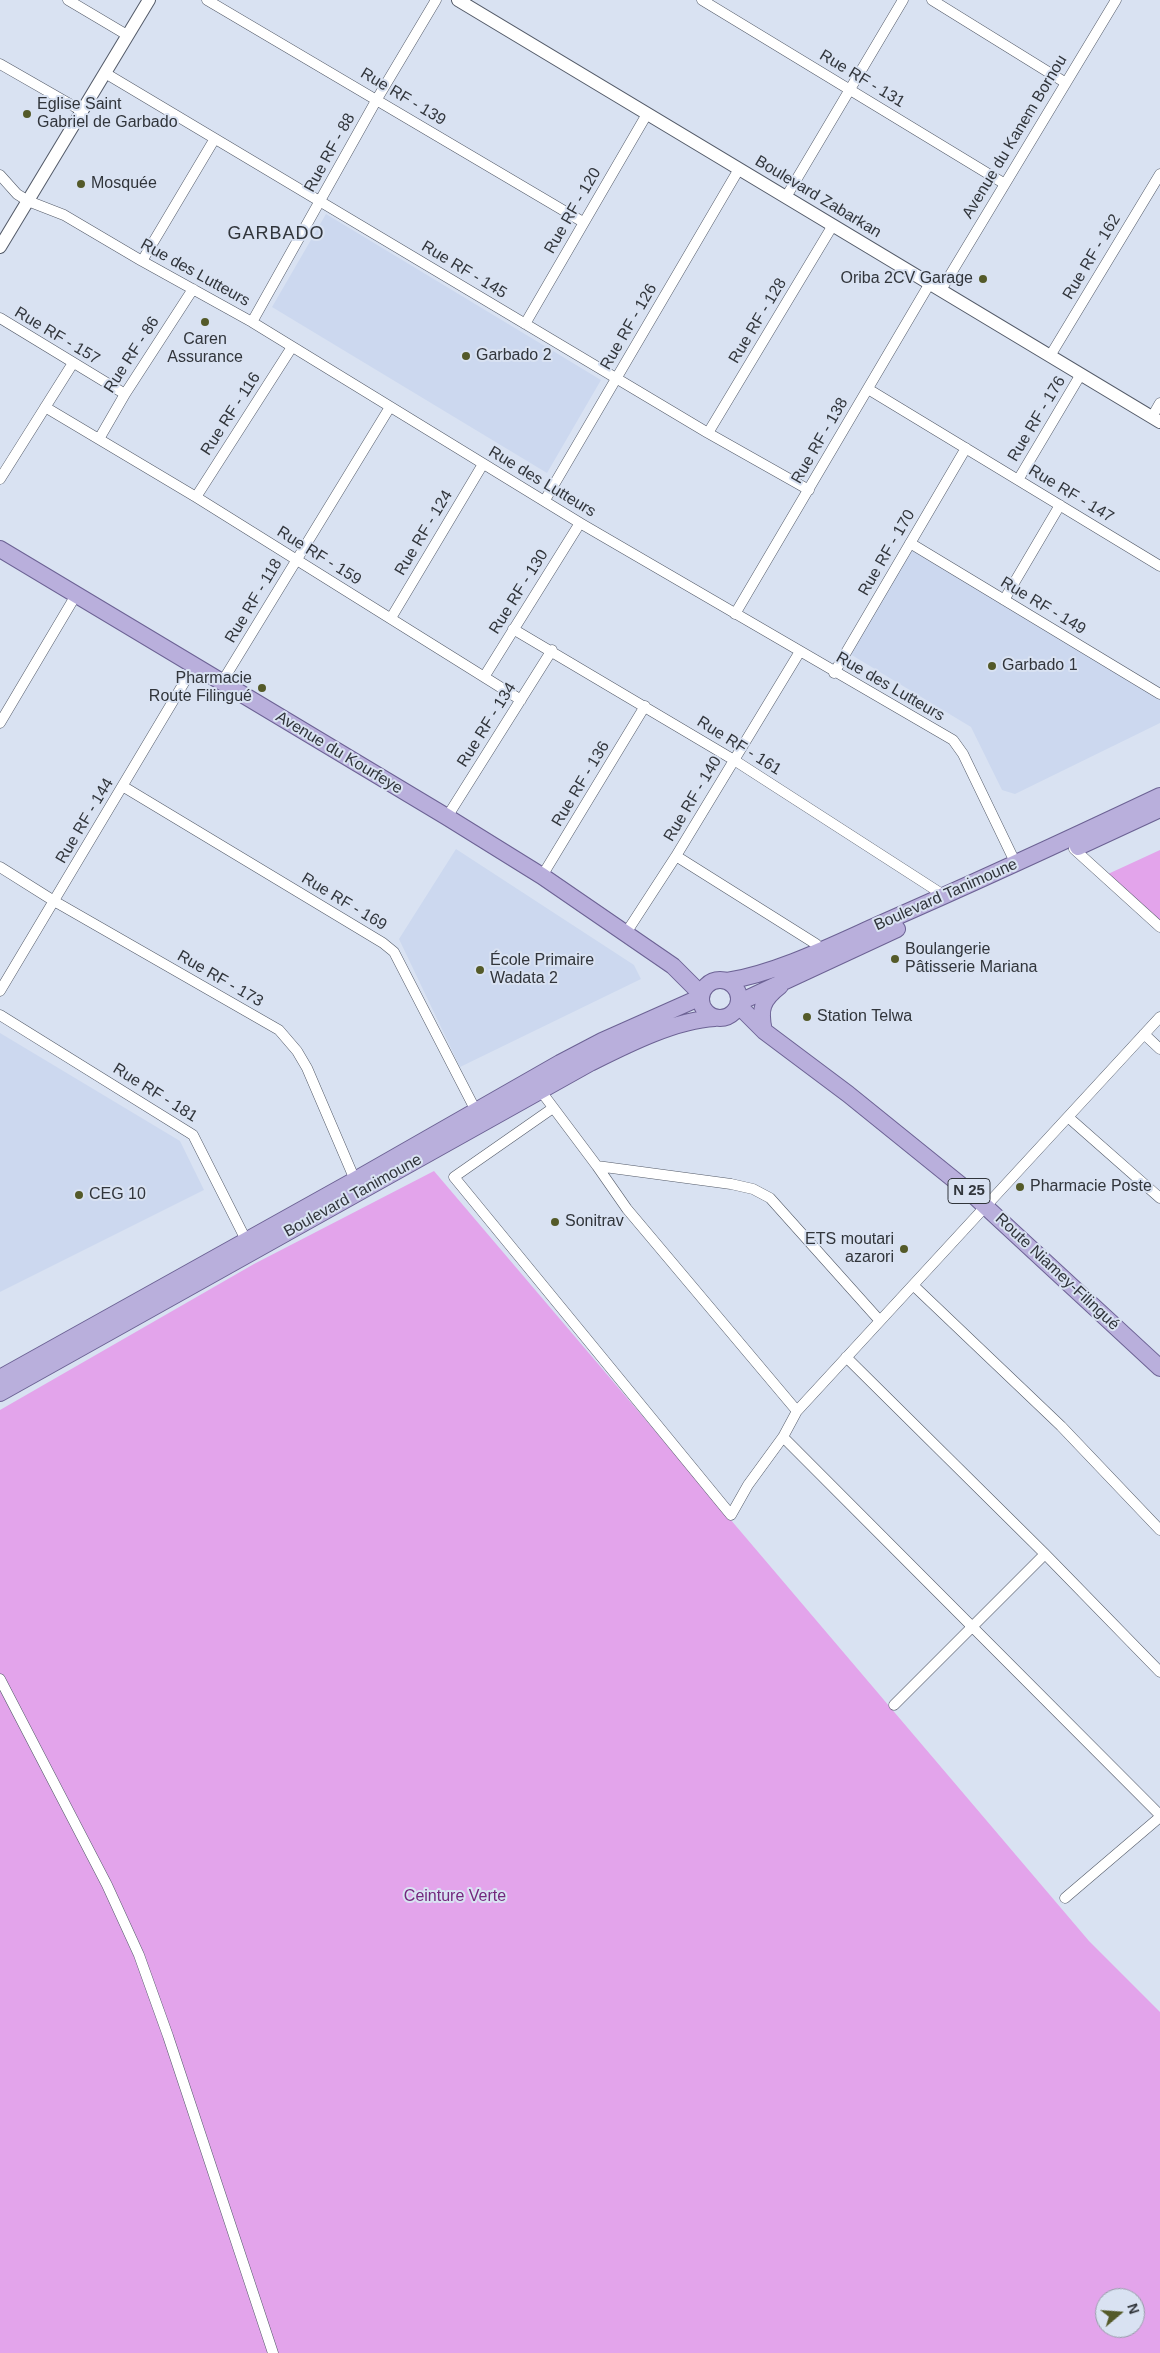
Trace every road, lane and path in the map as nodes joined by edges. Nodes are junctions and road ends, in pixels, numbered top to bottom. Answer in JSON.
{"nodes":[{"id":1,"x":68,"y":0,"type":"edge"},
{"id":2,"x":149,"y":0,"type":"edge"},
{"id":3,"x":207,"y":0,"type":"edge"},
{"id":4,"x":436,"y":0,"type":"edge"},
{"id":5,"x":458,"y":0,"type":"edge"},
{"id":6,"x":702,"y":0,"type":"edge"},
{"id":7,"x":903,"y":0,"type":"edge"},
{"id":8,"x":932,"y":0,"type":"edge"},
{"id":9,"x":1116,"y":0,"type":"edge"},
{"id":10,"x":127,"y":35,"type":"junction"},
{"id":11,"x":0,"y":64,"type":"edge"},
{"id":12,"x":105,"y":74,"type":"junction"},
{"id":13,"x":1066,"y":83,"type":"junction"},
{"id":14,"x":849,"y":88,"type":"junction"},
{"id":15,"x":377,"y":99,"type":"junction"},
{"id":16,"x":82,"y":111,"type":"junction"},
{"id":17,"x":647,"y":114,"type":"junction"},
{"id":18,"x":214,"y":140,"type":"junction"},
{"id":19,"x":739,"y":169,"type":"junction"},
{"id":20,"x":1160,"y":174,"type":"edge"},
{"id":21,"x":0,"y":175,"type":"edge"},
{"id":22,"x":1005,"y":184,"type":"junction"},
{"id":23,"x":786,"y":196,"type":"junction"},
{"id":24,"x":28,"y":201,"type":"junction"},
{"id":25,"x":321,"y":201,"type":"junction"},
{"id":26,"x":584,"y":222,"type":"junction"},
{"id":27,"x":833,"y":225,"type":"junction"},
{"id":28,"x":0,"y":247,"type":"edge"},
{"id":29,"x":142,"y":261,"type":"junction"},
{"id":30,"x":935,"y":287,"type":"junction"},
{"id":31,"x":193,"y":289,"type":"junction"},
{"id":32,"x":0,"y":318,"type":"edge"},
{"id":33,"x":252,"y":322,"type":"junction"},
{"id":34,"x":525,"y":324,"type":"junction"},
{"id":35,"x":292,"y":347,"type":"junction"},
{"id":36,"x":1050,"y":356,"type":"junction"},
{"id":37,"x":73,"y":363,"type":"junction"},
{"id":38,"x":1081,"y":374,"type":"junction"},
{"id":39,"x":616,"y":378,"type":"junction"},
{"id":40,"x":868,"y":390,"type":"junction"},
{"id":41,"x":124,"y":394,"type":"junction"},
{"id":42,"x":1160,"y":403,"type":"edge"},
{"id":43,"x":45,"y":407,"type":"junction"},
{"id":44,"x":390,"y":407,"type":"junction"},
{"id":45,"x":1156,"y":419,"type":"edge"},
{"id":46,"x":708,"y":433,"type":"junction"},
{"id":47,"x":99,"y":439,"type":"junction"},
{"id":48,"x":966,"y":448,"type":"junction"},
{"id":49,"x":483,"y":464,"type":"junction"},
{"id":50,"x":0,"y":479,"type":"edge"},
{"id":51,"x":1018,"y":480,"type":"junction"},
{"id":52,"x":809,"y":490,"type":"junction"},
{"id":53,"x":196,"y":497,"type":"junction"},
{"id":54,"x":544,"y":500,"type":"junction"},
{"id":55,"x":1060,"y":505,"type":"junction"},
{"id":56,"x":580,"y":523,"type":"junction"},
{"id":57,"x":910,"y":543,"type":"junction"},
{"id":58,"x":0,"y":549,"type":"edge"},
{"id":59,"x":297,"y":559,"type":"junction"},
{"id":60,"x":1160,"y":566,"type":"edge"},
{"id":61,"x":76,"y":595,"type":"junction"},
{"id":62,"x":1004,"y":600,"type":"junction"},
{"id":63,"x":736,"y":614,"type":"junction"},
{"id":64,"x":391,"y":618,"type":"junction"},
{"id":65,"x":513,"y":629,"type":"junction"},
{"id":66,"x":552,"y":650,"type":"junction"},
{"id":67,"x":799,"y":652,"type":"junction"},
{"id":68,"x":194,"y":666,"type":"junction"},
{"id":69,"x":834,"y":673,"type":"junction"},
{"id":70,"x":484,"y":677,"type":"junction"},
{"id":71,"x":222,"y":682,"type":"junction"},
{"id":72,"x":1160,"y":694,"type":"edge"},
{"id":73,"x":521,"y":700,"type":"junction"},
{"id":74,"x":646,"y":706,"type":"junction"},
{"id":75,"x":2,"y":716,"type":"edge"},
{"id":76,"x":734,"y":760,"type":"junction"},
{"id":77,"x":124,"y":787,"type":"junction"},
{"id":78,"x":1160,"y":796,"type":"edge"},
{"id":79,"x":1160,"y":809,"type":"edge"},
{"id":80,"x":447,"y":816,"type":"junction"},
{"id":81,"x":1074,"y":848,"type":"junction"},
{"id":82,"x":676,"y":856,"type":"junction"},
{"id":83,"x":1016,"y":864,"type":"junction"},
{"id":84,"x":0,"y":867,"type":"edge"},
{"id":85,"x":542,"y":876,"type":"junction"},
{"id":86,"x":946,"y":896,"type":"junction"},
{"id":87,"x":54,"y":901,"type":"junction"},
{"id":88,"x":1160,"y":927,"type":"edge"},
{"id":89,"x":626,"y":933,"type":"junction"},
{"id":90,"x":821,"y":950,"type":"junction"},
{"id":91,"x":672,"y":966,"type":"junction"},
{"id":92,"x":790,"y":978,"type":"junction"},
{"id":93,"x":721,"y":981,"type":"junction"},
{"id":94,"x":0,"y":991,"type":"edge"},
{"id":95,"x":701,"y":996,"type":"junction"},
{"id":96,"x":739,"y":1004,"type":"junction"},
{"id":97,"x":0,"y":1015,"type":"edge"},
{"id":98,"x":1160,"y":1017,"type":"edge"},
{"id":99,"x":719,"y":1018,"type":"junction"},
{"id":100,"x":764,"y":1031,"type":"junction"},
{"id":101,"x":1144,"y":1034,"type":"junction"},
{"id":102,"x":1160,"y":1049,"type":"edge"},
{"id":103,"x":540,"y":1090,"type":"junction"},
{"id":104,"x":554,"y":1108,"type":"junction"},
{"id":105,"x":476,"y":1111,"type":"junction"},
{"id":106,"x":1068,"y":1117,"type":"junction"},
{"id":107,"x":597,"y":1166,"type":"junction"},
{"id":108,"x":355,"y":1180,"type":"junction"},
{"id":109,"x":1160,"y":1198,"type":"edge"},
{"id":110,"x":986,"y":1206,"type":"junction"},
{"id":111,"x":279,"y":1230,"type":"junction"},
{"id":112,"x":246,"y":1240,"type":"junction"},
{"id":113,"x":913,"y":1285,"type":"junction"},
{"id":114,"x":880,"y":1320,"type":"junction"},
{"id":115,"x":846,"y":1357,"type":"junction"},
{"id":116,"x":1160,"y":1368,"type":"edge"},
{"id":117,"x":0,"y":1378,"type":"edge"},
{"id":118,"x":0,"y":1393,"type":"edge"},
{"id":119,"x":797,"y":1411,"type":"junction"},
{"id":120,"x":783,"y":1437,"type":"junction"},
{"id":121,"x":1160,"y":1530,"type":"edge"},
{"id":122,"x":1045,"y":1554,"type":"junction"},
{"id":123,"x":972,"y":1627,"type":"junction"},
{"id":124,"x":1160,"y":1672,"type":"edge"},
{"id":125,"x":0,"y":1679,"type":"edge"},
{"id":126,"x":894,"y":1706,"type":"dead end"},
{"id":127,"x":1160,"y":1816,"type":"edge"},
{"id":128,"x":1065,"y":1898,"type":"dead end"},
{"id":129,"x":272,"y":2353,"type":"edge"}],
"edges":[{"from":1,"to":10,"type":"street"},
{"from":2,"to":10,"type":"street"},
{"from":3,"to":15,"type":"street","name":"Rue RF - 139"},
{"from":4,"to":15,"type":"street","name":"Rue RF - 88"},
{"from":5,"to":17,"type":"street","name":"Boulevard Zabarkan"},
{"from":6,"to":14,"type":"street","name":"Rue RF - 131"},
{"from":7,"to":14,"type":"street"},
{"from":8,"to":13,"type":"street"},
{"from":9,"to":13,"type":"street","name":"Avenue du Kanem Bornou"},
{"from":10,"to":12,"type":"street"},
{"from":11,"to":16,"type":"street"},
{"from":12,"to":16,"type":"street"},
{"from":12,"to":18,"type":"street","name":"Rue RF - 145"},
{"from":13,"to":22,"type":"street","name":"Avenue du Kanem Bornou"},
{"from":14,"to":22,"type":"street","name":"Rue RF - 131"},
{"from":14,"to":23,"type":"street"},
{"from":15,"to":25,"type":"street","name":"Rue RF - 88"},
{"from":15,"to":26,"type":"street","name":"Rue RF - 139"},
{"from":16,"to":24,"type":"street"},
{"from":17,"to":19,"type":"street","name":"Boulevard Zabarkan"},
{"from":17,"to":26,"type":"street","name":"Rue RF - 120"},
{"from":18,"to":25,"type":"street","name":"Rue RF - 145"},
{"from":18,"to":29,"type":"street"},
{"from":19,"to":23,"type":"street","name":"Boulevard Zabarkan"},
{"from":19,"to":39,"type":"street","name":"Rue RF - 126"},
{"from":20,"to":36,"type":"street","name":"Rue RF - 162"},
{"from":21,"to":24,"type":"street","name":"Rue des Lutteurs"},
{"from":22,"to":30,"type":"street","name":"Avenue du Kanem Bornou"},
{"from":23,"to":27,"type":"street","name":"Boulevard Zabarkan"},
{"from":24,"to":28,"type":"street"},
{"from":24,"to":29,"type":"street","name":"Rue des Lutteurs"},
{"from":25,"to":33,"type":"street","name":"Rue RF - 88"},
{"from":25,"to":34,"type":"street","name":"Rue RF - 145"},
{"from":26,"to":34,"type":"street","name":"Rue RF - 120"},
{"from":27,"to":30,"type":"street","name":"Boulevard Zabarkan"},
{"from":27,"to":46,"type":"street","name":"Rue RF - 128"},
{"from":29,"to":31,"type":"street","name":"Rue des Lutteurs"},
{"from":30,"to":36,"type":"street","name":"Boulevard Zabarkan"},
{"from":30,"to":40,"type":"street","name":"Rue RF - 138"},
{"from":31,"to":33,"type":"street","name":"Rue des Lutteurs"},
{"from":31,"to":41,"type":"street","name":"Rue RF - 86"},
{"from":32,"to":37,"type":"street","name":"Rue RF - 157"},
{"from":33,"to":35,"type":"street","name":"Rue des Lutteurs"},
{"from":34,"to":39,"type":"street","name":"Rue RF - 145"},
{"from":35,"to":44,"type":"street","name":"Rue des Lutteurs"},
{"from":35,"to":53,"type":"street","name":"Rue RF - 116"},
{"from":36,"to":38,"type":"street","name":"Boulevard Zabarkan"},
{"from":37,"to":41,"type":"street","name":"Rue RF - 157"},
{"from":37,"to":43,"type":"street"},
{"from":38,"to":45,"type":"street","name":"Boulevard Zabarkan"},
{"from":38,"to":51,"type":"street","name":"Rue RF - 176"},
{"from":39,"to":46,"type":"street","name":"Rue RF - 145"},
{"from":39,"to":54,"type":"street","name":"Rue RF - 126"},
{"from":40,"to":48,"type":"street","name":"Rue RF - 147"},
{"from":40,"to":52,"type":"street","name":"Rue RF - 138"},
{"from":41,"to":47,"type":"street","name":"Rue RF - 86"},
{"from":42,"to":45,"type":"street"},
{"from":43,"to":47,"type":"street","name":"Rue RF - 159"},
{"from":43,"to":50,"type":"street"},
{"from":44,"to":49,"type":"street","name":"Rue des Lutteurs"},
{"from":44,"to":59,"type":"street","name":"Rue RF - 118"},
{"from":46,"to":52,"type":"street","name":"Rue RF - 145"},
{"from":47,"to":53,"type":"street","name":"Rue RF - 159"},
{"from":48,"to":51,"type":"street","name":"Rue RF - 147"},
{"from":48,"to":57,"type":"street","name":"Rue RF - 170"},
{"from":49,"to":54,"type":"street","name":"Rue des Lutteurs"},
{"from":49,"to":64,"type":"street","name":"Rue RF - 124"},
{"from":51,"to":55,"type":"street","name":"Rue RF - 147"},
{"from":52,"to":63,"type":"street","name":"Rue RF - 138"},
{"from":53,"to":59,"type":"street","name":"Rue RF - 159"},
{"from":54,"to":56,"type":"street","name":"Rue des Lutteurs"},
{"from":55,"to":60,"type":"street","name":"Rue RF - 147"},
{"from":55,"to":62,"type":"street"},
{"from":56,"to":63,"type":"street","name":"Rue des Lutteurs"},
{"from":56,"to":65,"type":"street","name":"Rue RF - 130"},
{"from":57,"to":62,"type":"street","name":"Rue RF - 149"},
{"from":57,"to":69,"type":"street","name":"Rue RF - 170"},
{"from":58,"to":61,"type":"main road","name":"Avenue du Kourfeye"},
{"from":59,"to":64,"type":"street","name":"Rue RF - 159"},
{"from":59,"to":71,"type":"street","name":"Rue RF - 118"},
{"from":61,"to":68,"type":"main road","name":"Avenue du Kourfeye"},
{"from":61,"to":75,"type":"street"},
{"from":62,"to":72,"type":"street","name":"Rue RF - 149"},
{"from":63,"to":67,"type":"street","name":"Rue des Lutteurs"},
{"from":64,"to":70,"type":"street","name":"Rue RF - 159"},
{"from":65,"to":66,"type":"street","name":"Rue RF - 161"},
{"from":65,"to":70,"type":"street","name":"Rue RF - 130"},
{"from":66,"to":73,"type":"street","name":"Rue RF - 134"},
{"from":66,"to":74,"type":"street","name":"Rue RF - 161"},
{"from":67,"to":69,"type":"street","name":"Rue des Lutteurs"},
{"from":67,"to":76,"type":"street","name":"Rue RF - 140"},
{"from":68,"to":71,"type":"main road","name":"Avenue du Kourfeye"},
{"from":68,"to":77,"type":"street","name":"Rue RF - 144"},
{"from":69,"to":83,"type":"street","name":"Rue des Lutteurs"},
{"from":70,"to":73,"type":"street","name":"Rue RF - 159"},
{"from":71,"to":80,"type":"main road","name":"Avenue du Kourfeye"},
{"from":73,"to":80,"type":"street","name":"Rue RF - 134"},
{"from":74,"to":76,"type":"street","name":"Rue RF - 161"},
{"from":74,"to":85,"type":"street","name":"Rue RF - 136"},
{"from":76,"to":82,"type":"street","name":"Rue RF - 140"},
{"from":76,"to":86,"type":"street","name":"Rue RF - 161"},
{"from":77,"to":87,"type":"street","name":"Rue RF - 144"},
{"from":77,"to":105,"type":"street","name":"Rue RF - 169"},
{"from":78,"to":83,"type":"main road","name":"Boulevard Tanimoune"},
{"from":79,"to":81,"type":"main road","name":"Boulevard Tanimoune"},
{"from":80,"to":85,"type":"main road","name":"Avenue du Kourfeye"},
{"from":81,"to":88,"type":"street"},
{"from":81,"to":92,"type":"main road","name":"Boulevard Tanimoune"},
{"from":82,"to":89,"type":"street","name":"Rue RF - 140"},
{"from":82,"to":90,"type":"street"},
{"from":83,"to":86,"type":"main road","name":"Boulevard Tanimoune"},
{"from":84,"to":87,"type":"street","name":"Rue RF - 173"},
{"from":85,"to":89,"type":"main road","name":"Avenue du Kourfeye"},
{"from":86,"to":90,"type":"main road","name":"Boulevard Tanimoune"},
{"from":87,"to":94,"type":"street","name":"Rue RF - 144"},
{"from":87,"to":108,"type":"street","name":"Rue RF - 173"},
{"from":89,"to":91,"type":"main road","name":"Avenue du Kourfeye"},
{"from":90,"to":93,"type":"main road","name":"Boulevard Tanimoune"},
{"from":91,"to":93,"type":"main road","name":"Avenue du Kourfeye"},
{"from":91,"to":95,"type":"main road","name":"Avenue du Kourfeye"},
{"from":92,"to":96,"type":"main road","name":"Boulevard Tanimoune"},
{"from":92,"to":100,"type":"main road"},
{"from":93,"to":95,"type":"main road"},
{"from":93,"to":96,"type":"main road"},
{"from":95,"to":99,"type":"main road"},
{"from":95,"to":105,"type":"main road","name":"Boulevard Tanimoune"},
{"from":96,"to":99,"type":"main road"},
{"from":96,"to":100,"type":"main road","name":"Route Niamey-Filingué"},
{"from":97,"to":112,"type":"street","name":"Rue RF - 181"},
{"from":98,"to":101,"type":"street"},
{"from":99,"to":100,"type":"main road","name":"Route Niamey-Filingué"},
{"from":99,"to":103,"type":"main road","name":"Boulevard Tanimoune"},
{"from":100,"to":110,"type":"main road","name":"Route Niamey-Filingué","number":"N 25"},
{"from":101,"to":102,"type":"street"},
{"from":101,"to":106,"type":"street"},
{"from":103,"to":104,"type":"street"},
{"from":103,"to":111,"type":"main road","name":"Boulevard Tanimoune"},
{"from":104,"to":107,"type":"street"},
{"from":104,"to":120,"type":"street"},
{"from":105,"to":108,"type":"main road","name":"Boulevard Tanimoune"},
{"from":106,"to":109,"type":"street"},
{"from":106,"to":110,"type":"street"},
{"from":107,"to":114,"type":"street"},
{"from":107,"to":119,"type":"street"},
{"from":108,"to":111,"type":"main road","name":"Boulevard Tanimoune"},
{"from":110,"to":113,"type":"street"},
{"from":110,"to":116,"type":"main road","name":"Route Niamey-Filingué","number":"N 25"},
{"from":111,"to":112,"type":"main road","name":"Boulevard Tanimoune"},
{"from":111,"to":118,"type":"main road","name":"Boulevard Tanimoune"},
{"from":112,"to":117,"type":"main road","name":"Boulevard Tanimoune"},
{"from":113,"to":114,"type":"street"},
{"from":113,"to":121,"type":"street"},
{"from":114,"to":115,"type":"street"},
{"from":115,"to":119,"type":"street"},
{"from":115,"to":122,"type":"street"},
{"from":119,"to":120,"type":"street"},
{"from":120,"to":123,"type":"street"},
{"from":122,"to":123,"type":"street"},
{"from":122,"to":124,"type":"street"},
{"from":123,"to":126,"type":"street"},
{"from":123,"to":127,"type":"street"},
{"from":125,"to":129,"type":"street"},
{"from":127,"to":128,"type":"street"}]}
